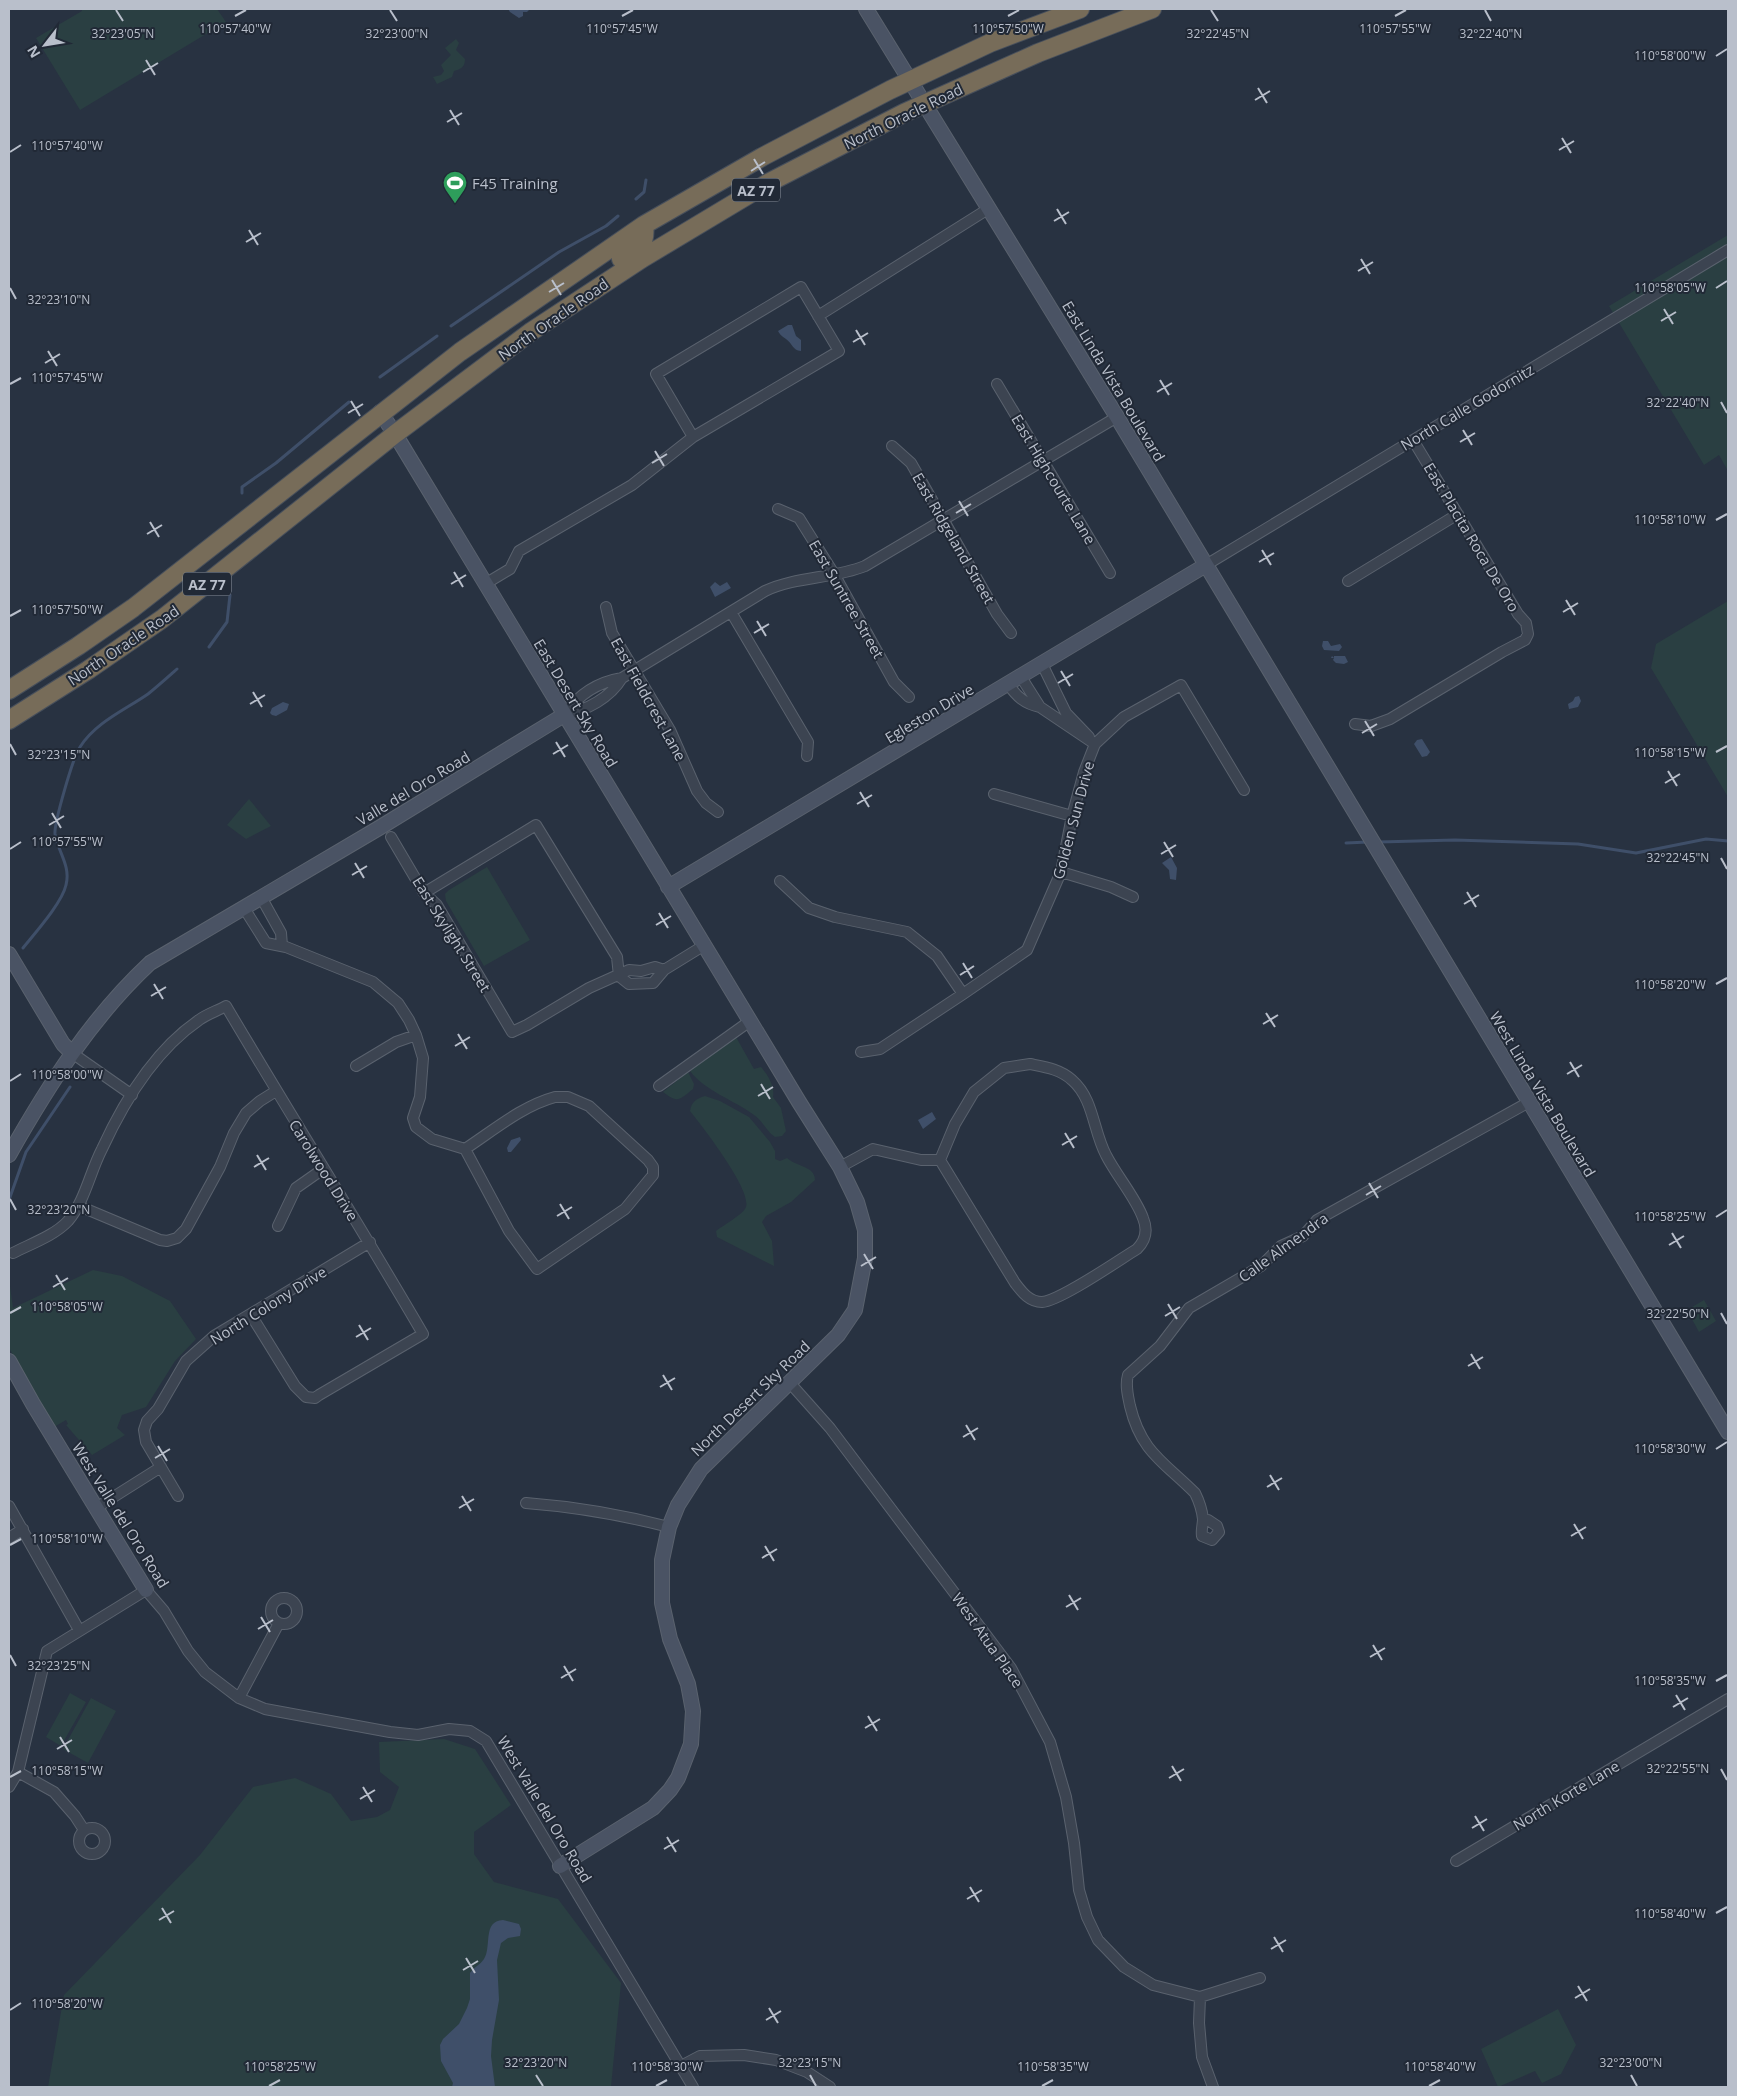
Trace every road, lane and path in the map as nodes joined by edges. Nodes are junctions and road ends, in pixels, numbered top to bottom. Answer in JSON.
{"nodes":[{"id":1,"x":866,"y":9,"type":"edge"},
{"id":2,"x":1080,"y":9,"type":"edge"},
{"id":3,"x":1152,"y":9,"type":"edge"},
{"id":4,"x":910,"y":80,"type":"junction"},
{"id":5,"x":925,"y":103,"type":"junction"},
{"id":6,"x":988,"y":209,"type":"junction"},
{"id":7,"x":644,"y":226,"type":"junction"},
{"id":8,"x":1728,"y":250,"type":"edge"},
{"id":9,"x":568,"y":308,"type":"junction"},
{"id":10,"x":818,"y":316,"type":"junction"},
{"id":11,"x":997,"y":384,"type":"dead end"},
{"id":12,"x":380,"y":412,"type":"junction"},
{"id":13,"x":1117,"y":417,"type":"junction"},
{"id":14,"x":395,"y":434,"type":"junction"},
{"id":15,"x":693,"y":438,"type":"junction"},
{"id":16,"x":1413,"y":440,"type":"junction"},
{"id":17,"x":892,"y":446,"type":"dead end"},
{"id":18,"x":1044,"y":461,"type":"junction"},
{"id":19,"x":778,"y":509,"type":"dead end"},
{"id":20,"x":1458,"y":514,"type":"junction"},
{"id":21,"x":944,"y":518,"type":"junction"},
{"id":22,"x":1206,"y":565,"type":"junction"},
{"id":23,"x":1110,"y":573,"type":"dead end"},
{"id":24,"x":834,"y":574,"type":"junction"},
{"id":25,"x":1348,"y":581,"type":"dead end"},
{"id":26,"x":485,"y":584,"type":"junction"},
{"id":27,"x":606,"y":607,"type":"dead end"},
{"id":28,"x":731,"y":612,"type":"junction"},
{"id":29,"x":1011,"y":633,"type":"dead end"},
{"id":30,"x":1042,"y":664,"type":"junction"},
{"id":31,"x":635,"y":670,"type":"junction"},
{"id":32,"x":1021,"y":677,"type":"junction"},
{"id":33,"x":1008,"y":684,"type":"junction"},
{"id":34,"x":1053,"y":689,"type":"junction"},
{"id":35,"x":9,"y":690,"type":"edge"},
{"id":36,"x":909,"y":697,"type":"dead end"},
{"id":37,"x":1040,"y":707,"type":"junction"},
{"id":38,"x":564,"y":715,"type":"junction"},
{"id":39,"x":9,"y":720,"type":"edge"},
{"id":40,"x":1355,"y":724,"type":"dead end"},
{"id":41,"x":1095,"y":744,"type":"junction"},
{"id":42,"x":807,"y":756,"type":"dead end"},
{"id":43,"x":1330,"y":772,"type":"joint"},
{"id":44,"x":1244,"y":790,"type":"dead end"},
{"id":45,"x":994,"y":794,"type":"dead end"},
{"id":46,"x":718,"y":812,"type":"dead end"},
{"id":47,"x":1072,"y":816,"type":"junction"},
{"id":48,"x":391,"y":837,"type":"dead end"},
{"id":49,"x":1061,"y":872,"type":"junction"},
{"id":50,"x":780,"y":881,"type":"dead end"},
{"id":51,"x":668,"y":887,"type":"junction"},
{"id":52,"x":424,"y":893,"type":"junction"},
{"id":53,"x":1133,"y":897,"type":"dead end"},
{"id":54,"x":261,"y":898,"type":"junction"},
{"id":55,"x":244,"y":908,"type":"junction"},
{"id":56,"x":282,"y":946,"type":"junction"},
{"id":57,"x":703,"y":946,"type":"junction"},
{"id":58,"x":9,"y":954,"type":"edge"},
{"id":59,"x":664,"y":970,"type":"junction"},
{"id":60,"x":618,"y":976,"type":"junction"},
{"id":61,"x":963,"y":994,"type":"junction"},
{"id":62,"x":747,"y":1016,"type":"junction"},
{"id":63,"x":416,"y":1035,"type":"junction"},
{"id":64,"x":861,"y":1052,"type":"dead end"},
{"id":65,"x":72,"y":1054,"type":"junction"},
{"id":66,"x":356,"y":1066,"type":"dead end"},
{"id":67,"x":659,"y":1086,"type":"dead end"},
{"id":68,"x":276,"y":1091,"type":"junction"},
{"id":69,"x":132,"y":1095,"type":"junction"},
{"id":70,"x":1529,"y":1102,"type":"junction"},
{"id":71,"x":465,"y":1149,"type":"junction"},
{"id":72,"x":9,"y":1155,"type":"edge"},
{"id":73,"x":940,"y":1160,"type":"junction"},
{"id":74,"x":840,"y":1167,"type":"junction"},
{"id":75,"x":323,"y":1169,"type":"junction"},
{"id":76,"x":79,"y":1206,"type":"junction"},
{"id":77,"x":278,"y":1226,"type":"dead end"},
{"id":78,"x":370,"y":1242,"type":"junction"},
{"id":79,"x":13,"y":1253,"type":"dead end"},
{"id":80,"x":251,"y":1315,"type":"junction"},
{"id":81,"x":9,"y":1361,"type":"edge"},
{"id":82,"x":790,"y":1383,"type":"junction"},
{"id":83,"x":1728,"y":1432,"type":"edge"},
{"id":84,"x":161,"y":1467,"type":"junction"},
{"id":85,"x":178,"y":1496,"type":"dead end"},
{"id":86,"x":526,"y":1503,"type":"dead end"},
{"id":87,"x":9,"y":1506,"type":"edge"},
{"id":88,"x":96,"y":1508,"type":"junction"},
{"id":89,"x":1203,"y":1521,"type":"dead end"},
{"id":90,"x":669,"y":1527,"type":"junction"},
{"id":91,"x":23,"y":1529,"type":"junction"},
{"id":92,"x":9,"y":1538,"type":"edge"},
{"id":93,"x":146,"y":1590,"type":"junction"},
{"id":94,"x":279,"y":1623,"type":"dead end"},
{"id":95,"x":79,"y":1630,"type":"junction"},
{"id":96,"x":239,"y":1698,"type":"junction"},
{"id":97,"x":1728,"y":1699,"type":"edge"},
{"id":98,"x":18,"y":1772,"type":"junction"},
{"id":99,"x":9,"y":1787,"type":"edge"},
{"id":100,"x":84,"y":1830,"type":"dead end"},
{"id":101,"x":1456,"y":1861,"type":"dead end"},
{"id":102,"x":560,"y":1866,"type":"junction"},
{"id":103,"x":1260,"y":1978,"type":"dead end"},
{"id":104,"x":1200,"y":1997,"type":"junction"},
{"id":105,"x":681,"y":2066,"type":"junction"},
{"id":106,"x":693,"y":2087,"type":"edge"},
{"id":107,"x":830,"y":2087,"type":"edge"},
{"id":108,"x":1213,"y":2087,"type":"edge"}],
"edges":[{"from":1,"to":4,"type":"street","name":"East Linda Vista Boulevard"},
{"from":2,"to":4,"type":"highway","name":"North Oracle Road","number":"AZ 77"},
{"from":3,"to":5,"type":"highway","name":"North Oracle Road","number":"AZ 77"},
{"from":4,"to":5,"type":"street","name":"East Linda Vista Boulevard"},
{"from":4,"to":7,"type":"highway","name":"North Oracle Road","number":"AZ 77"},
{"from":5,"to":6,"type":"street","name":"East Linda Vista Boulevard"},
{"from":5,"to":9,"type":"highway","name":"North Oracle Road","number":"AZ 77"},
{"from":6,"to":10,"type":"street"},
{"from":6,"to":13,"type":"street","name":"East Linda Vista Boulevard"},
{"from":7,"to":9,"type":"highway"},
{"from":7,"to":12,"type":"highway","name":"North Oracle Road","number":"AZ 77"},
{"from":8,"to":16,"type":"street","name":"North Calle Godornitz"},
{"from":9,"to":14,"type":"highway","name":"North Oracle Road","number":"AZ 77"},
{"from":10,"to":15,"type":"street"},
{"from":10,"to":15,"type":"street"},
{"from":11,"to":18,"type":"street","name":"East Highcourte Lane"},
{"from":12,"to":14,"type":"street","name":"East Desert Sky Road"},
{"from":12,"to":35,"type":"highway","name":"North Oracle Road","number":"AZ 77"},
{"from":13,"to":18,"type":"street"},
{"from":13,"to":22,"type":"street","name":"East Linda Vista Boulevard"},
{"from":14,"to":26,"type":"street","name":"East Desert Sky Road"},
{"from":14,"to":39,"type":"highway","name":"North Oracle Road","number":"AZ 77"},
{"from":15,"to":26,"type":"street"},
{"from":16,"to":20,"type":"street","name":"East Placita Roca De Oro"},
{"from":16,"to":22,"type":"street","name":"North Calle Godornitz"},
{"from":17,"to":21,"type":"street","name":"East Ridgeland Street"},
{"from":18,"to":21,"type":"street"},
{"from":18,"to":23,"type":"street","name":"East Highcourte Lane"},
{"from":19,"to":24,"type":"street","name":"East Suntree Street"},
{"from":20,"to":25,"type":"street"},
{"from":20,"to":40,"type":"street","name":"East Placita Roca De Oro"},
{"from":21,"to":24,"type":"street"},
{"from":21,"to":29,"type":"street","name":"East Ridgeland Street"},
{"from":22,"to":30,"type":"street","name":"Egleston Drive"},
{"from":22,"to":43,"type":"street","name":"East Linda Vista Boulevard"},
{"from":24,"to":28,"type":"street"},
{"from":24,"to":36,"type":"street","name":"East Suntree Street"},
{"from":26,"to":38,"type":"street","name":"East Desert Sky Road"},
{"from":27,"to":31,"type":"street","name":"East Fieldcrest Lane"},
{"from":28,"to":31,"type":"street"},
{"from":28,"to":42,"type":"street"},
{"from":30,"to":32,"type":"street","name":"Egleston Drive"},
{"from":30,"to":34,"type":"street"},
{"from":31,"to":38,"type":"street"},
{"from":31,"to":46,"type":"street","name":"East Fieldcrest Lane"},
{"from":32,"to":33,"type":"street","name":"Egleston Drive"},
{"from":32,"to":37,"type":"street"},
{"from":33,"to":37,"type":"street"},
{"from":33,"to":51,"type":"street","name":"Egleston Drive"},
{"from":34,"to":37,"type":"street"},
{"from":34,"to":41,"type":"street"},
{"from":37,"to":41,"type":"street"},
{"from":38,"to":51,"type":"street","name":"East Desert Sky Road"},
{"from":38,"to":54,"type":"street","name":"Valle del Oro Road"},
{"from":41,"to":44,"type":"street","name":"Golden Sun Drive"},
{"from":41,"to":47,"type":"street","name":"Golden Sun Drive"},
{"from":43,"to":70,"type":"street","name":"West Linda Vista Boulevard"},
{"from":45,"to":47,"type":"street"},
{"from":47,"to":49,"type":"street","name":"Golden Sun Drive"},
{"from":48,"to":52,"type":"street","name":"East Skylight Street"},
{"from":49,"to":53,"type":"street"},
{"from":49,"to":61,"type":"street","name":"Golden Sun Drive"},
{"from":50,"to":61,"type":"street"},
{"from":51,"to":57,"type":"street","name":"East Desert Sky Road"},
{"from":52,"to":60,"type":"street","name":"East Skylight Street"},
{"from":52,"to":60,"type":"street"},
{"from":54,"to":55,"type":"street"},
{"from":54,"to":56,"type":"street"},
{"from":55,"to":56,"type":"street"},
{"from":55,"to":65,"type":"street"},
{"from":56,"to":63,"type":"street"},
{"from":57,"to":59,"type":"street"},
{"from":57,"to":62,"type":"street","name":"East Desert Sky Road"},
{"from":58,"to":65,"type":"street"},
{"from":59,"to":60,"type":"street"},
{"from":59,"to":60,"type":"street"},
{"from":61,"to":64,"type":"street","name":"Golden Sun Drive"},
{"from":62,"to":67,"type":"street"},
{"from":62,"to":74,"type":"street","name":"North Desert Sky Road"},
{"from":63,"to":66,"type":"street"},
{"from":63,"to":71,"type":"street"},
{"from":65,"to":69,"type":"street"},
{"from":65,"to":72,"type":"street"},
{"from":68,"to":69,"type":"street","name":"Carolwood Drive"},
{"from":68,"to":75,"type":"street","name":"Carolwood Drive"},
{"from":68,"to":76,"type":"street"},
{"from":69,"to":76,"type":"street"},
{"from":70,"to":83,"type":"street","name":"West Linda Vista Boulevard"},
{"from":70,"to":89,"type":"street","name":"Calle Almendra"},
{"from":71,"to":71,"type":"street"},
{"from":73,"to":73,"type":"street"},
{"from":73,"to":74,"type":"street"},
{"from":74,"to":82,"type":"street","name":"North Desert Sky Road"},
{"from":75,"to":77,"type":"street"},
{"from":75,"to":78,"type":"street","name":"Carolwood Drive"},
{"from":76,"to":79,"type":"street"},
{"from":78,"to":80,"type":"street","name":"North Colony Drive"},
{"from":78,"to":80,"type":"street","name":"Carolwood Drive"},
{"from":80,"to":84,"type":"street","name":"North Colony Drive"},
{"from":81,"to":88,"type":"street","name":"West Valle del Oro Road"},
{"from":82,"to":90,"type":"street","name":"North Desert Sky Road"},
{"from":82,"to":104,"type":"street","name":"West Atua Place"},
{"from":84,"to":85,"type":"street","name":"North Colony Drive"},
{"from":84,"to":88,"type":"street"},
{"from":86,"to":90,"type":"street"},
{"from":87,"to":91,"type":"street"},
{"from":88,"to":93,"type":"street","name":"West Valle del Oro Road"},
{"from":90,"to":102,"type":"street","name":"North Desert Sky Road"},
{"from":91,"to":92,"type":"street"},
{"from":91,"to":95,"type":"street"},
{"from":93,"to":95,"type":"street"},
{"from":93,"to":96,"type":"street","name":"West Valle del Oro Road"},
{"from":94,"to":96,"type":"street"},
{"from":95,"to":98,"type":"street"},
{"from":96,"to":102,"type":"street","name":"West Valle del Oro Road"},
{"from":97,"to":101,"type":"street","name":"North Korte Lane"},
{"from":98,"to":99,"type":"street"},
{"from":98,"to":100,"type":"street"},
{"from":102,"to":105,"type":"street","name":"West Valle del Oro Road"},
{"from":103,"to":104,"type":"street"},
{"from":104,"to":108,"type":"street"},
{"from":105,"to":106,"type":"street","name":"West Valle del Oro Road"},
{"from":105,"to":107,"type":"street"}]}
